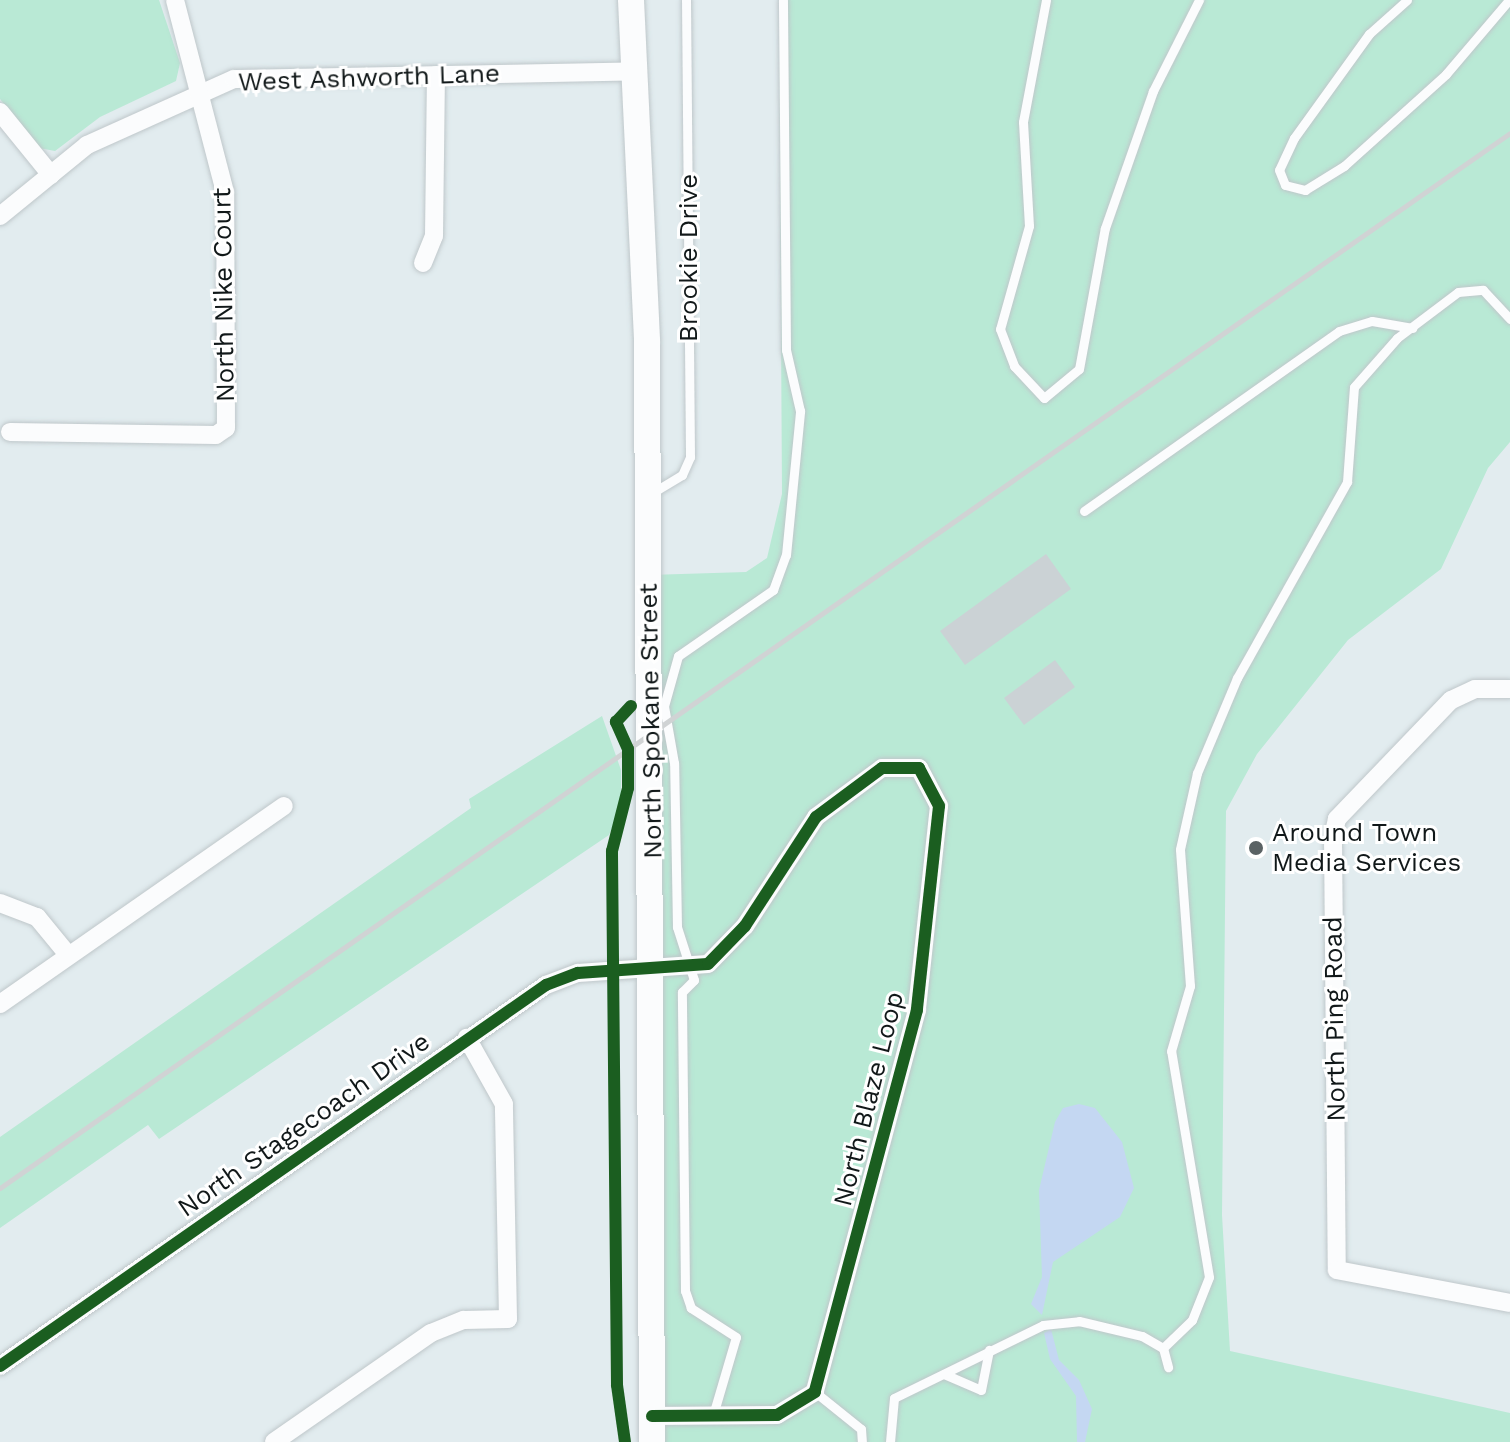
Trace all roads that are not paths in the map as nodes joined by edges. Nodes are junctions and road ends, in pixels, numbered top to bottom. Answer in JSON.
{"nodes":[{"id":1,"x":175,"y":0,"type":"edge"},
{"id":2,"x":631,"y":0,"type":"edge"},
{"id":3,"x":686,"y":0,"type":"edge"},
{"id":4,"x":783,"y":0,"type":"edge"},
{"id":5,"x":1046,"y":0,"type":"edge"},
{"id":6,"x":1199,"y":0,"type":"edge"},
{"id":7,"x":1407,"y":0,"type":"edge"},
{"id":8,"x":1509,"y":0,"type":"edge"},
{"id":9,"x":633,"y":71,"type":"junction"},
{"id":10,"x":436,"y":75,"type":"junction"},
{"id":11,"x":202,"y":91,"type":"junction"},
{"id":12,"x":0,"y":112,"type":"edge"},
{"id":13,"x":51,"y":175,"type":"junction"},
{"id":14,"x":0,"y":216,"type":"edge"},
{"id":15,"x":423,"y":263,"type":"dead end"},
{"id":16,"x":1510,"y":319,"type":"edge"},
{"id":17,"x":1412,"y":328,"type":"junction"},
{"id":18,"x":10,"y":432,"type":"dead end"},
{"id":19,"x":649,"y":494,"type":"junction"},
{"id":20,"x":1084,"y":511,"type":"dead end"},
{"id":21,"x":1510,"y":689,"type":"edge"},
{"id":22,"x":284,"y":806,"type":"dead end"},
{"id":23,"x":0,"y":903,"type":"edge"},
{"id":24,"x":69,"y":956,"type":"junction"},
{"id":25,"x":652,"y":969,"type":"junction"},
{"id":26,"x":691,"y":969,"type":"junction"},
{"id":27,"x":0,"y":1004,"type":"edge"},
{"id":28,"x":467,"y":1038,"type":"junction"},
{"id":29,"x":1510,"y":1303,"type":"edge"},
{"id":30,"x":1163,"y":1348,"type":"junction"},
{"id":31,"x":989,"y":1350,"type":"junction"},
{"id":32,"x":0,"y":1366,"type":"edge"},
{"id":33,"x":1168,"y":1367,"type":"dead end"},
{"id":34,"x":944,"y":1374,"type":"junction"},
{"id":35,"x":815,"y":1392,"type":"junction"},
{"id":36,"x":713,"y":1415,"type":"junction"},
{"id":37,"x":652,"y":1429,"type":"edge"},
{"id":38,"x":274,"y":1442,"type":"edge"},
{"id":39,"x":862,"y":1442,"type":"edge"},
{"id":40,"x":890,"y":1442,"type":"edge"}],
"edges":[{"from":1,"to":11,"type":"street"},
{"from":2,"to":9,"type":"street","name":"North Spokane Street"},
{"from":3,"to":19,"type":"lane","name":"Brookie Drive"},
{"from":4,"to":26,"type":"lane"},
{"from":5,"to":6,"type":"lane"},
{"from":7,"to":8,"type":"lane"},
{"from":9,"to":10,"type":"street","name":"West Ashworth Lane"},
{"from":9,"to":19,"type":"street","name":"North Spokane Street"},
{"from":10,"to":11,"type":"street","name":"West Ashworth Lane"},
{"from":10,"to":15,"type":"street"},
{"from":11,"to":13,"type":"street","name":"West Ashworth Lane"},
{"from":11,"to":18,"type":"street","name":"North Nike Court"},
{"from":12,"to":13,"type":"street"},
{"from":13,"to":14,"type":"street","name":"West Ashworth Lane"},
{"from":16,"to":17,"type":"lane"},
{"from":17,"to":20,"type":"lane"},
{"from":17,"to":30,"type":"lane"},
{"from":19,"to":25,"type":"street","name":"North Spokane Street"},
{"from":21,"to":29,"type":"street","name":"North Ping Road"},
{"from":22,"to":24,"type":"street"},
{"from":23,"to":24,"type":"street"},
{"from":24,"to":27,"type":"street"},
{"from":25,"to":26,"type":"street"},
{"from":25,"to":28,"type":"street","name":"North Stagecoach Drive"},
{"from":25,"to":37,"type":"street","name":"North Spokane Street"},
{"from":26,"to":35,"type":"street","name":"North Blaze Loop"},
{"from":26,"to":36,"type":"lane"},
{"from":28,"to":32,"type":"street","name":"North Stagecoach Drive"},
{"from":28,"to":38,"type":"street"},
{"from":30,"to":31,"type":"lane"},
{"from":30,"to":33,"type":"lane"},
{"from":31,"to":34,"type":"lane"},
{"from":31,"to":34,"type":"lane"},
{"from":34,"to":40,"type":"lane"},
{"from":35,"to":36,"type":"street"},
{"from":35,"to":39,"type":"lane"},
{"from":36,"to":37,"type":"street"}]}
